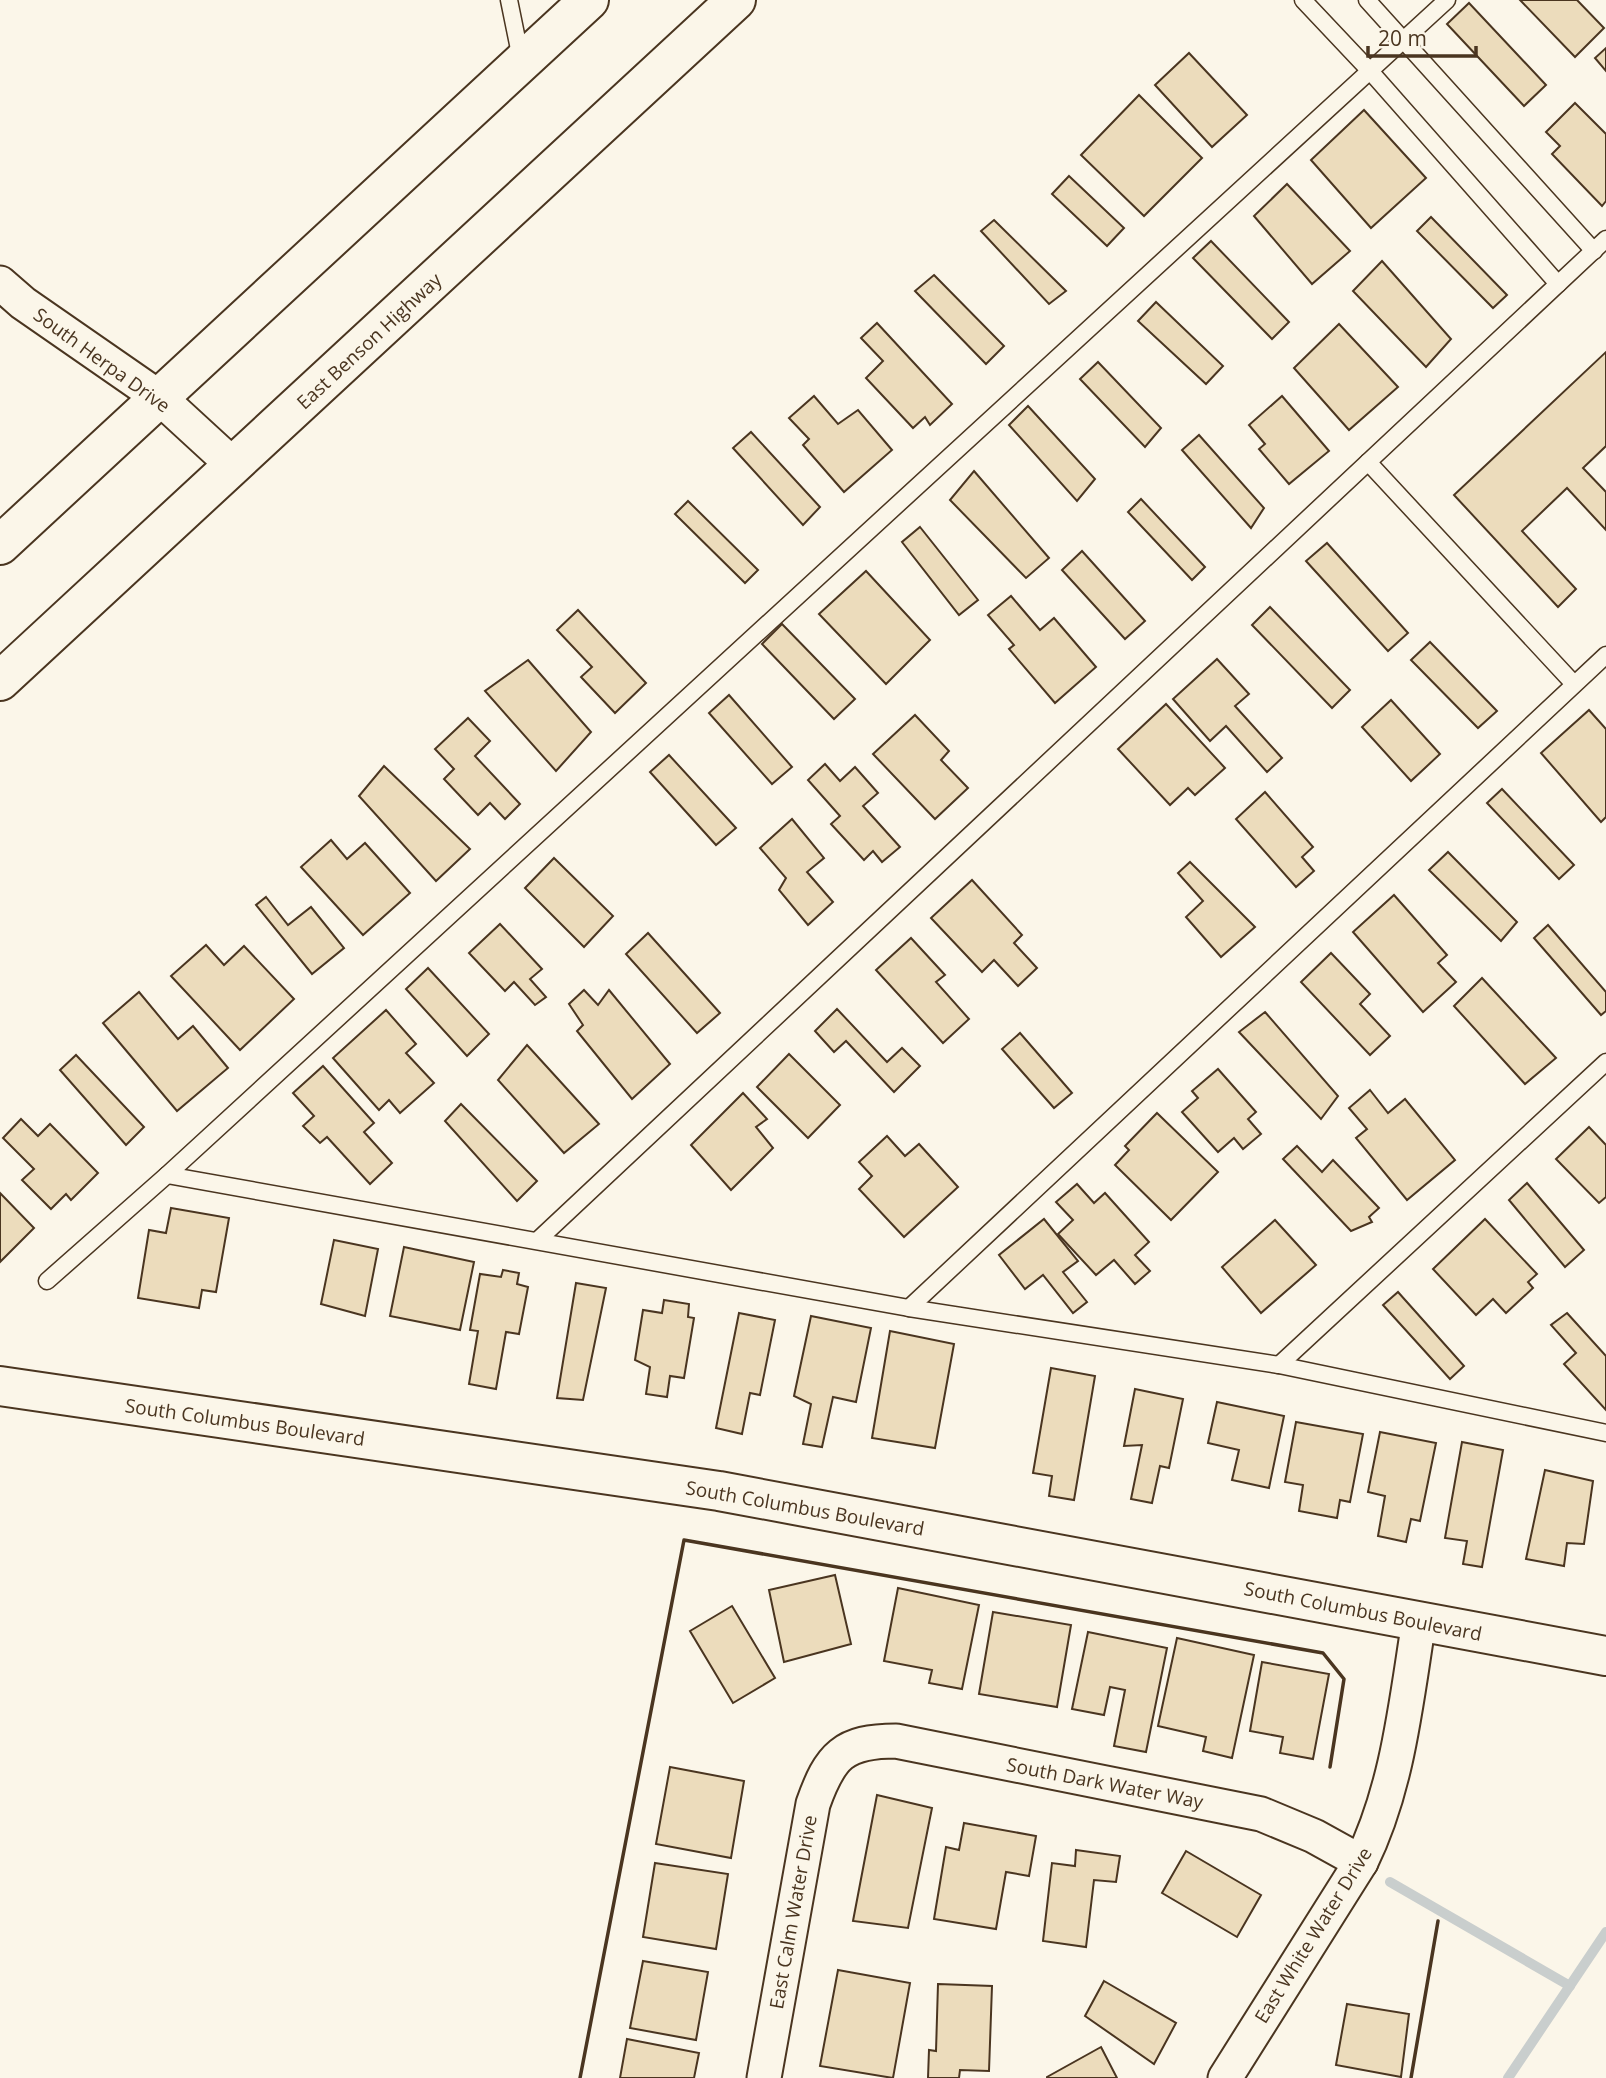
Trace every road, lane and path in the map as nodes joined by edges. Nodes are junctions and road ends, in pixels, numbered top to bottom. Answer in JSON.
{"nodes":[{"id":1,"x":509,"y":0,"type":"edge"},
{"id":2,"x":589,"y":0,"type":"edge"},
{"id":3,"x":736,"y":0,"type":"edge"},
{"id":4,"x":1304,"y":0,"type":"edge"},
{"id":5,"x":1367,"y":0,"type":"edge"},
{"id":6,"x":1447,"y":0,"type":"edge"},
{"id":7,"x":1404,"y":40,"type":"junction"},
{"id":8,"x":522,"y":62,"type":"junction"},
{"id":9,"x":1370,"y":71,"type":"junction"},
{"id":10,"x":1606,"y":239,"type":"edge"},
{"id":11,"x":1594,"y":251,"type":"junction"},
{"id":12,"x":0,"y":283,"type":"edge"},
{"id":13,"x":1558,"y":284,"type":"junction"},
{"id":14,"x":160,"y":398,"type":"junction"},
{"id":15,"x":1368,"y":462,"type":"junction"},
{"id":16,"x":234,"y":466,"type":"junction"},
{"id":17,"x":0,"y":545,"type":"edge"},
{"id":18,"x":1606,"y":655,"type":"edge"},
{"id":19,"x":0,"y":681,"type":"edge"},
{"id":20,"x":1574,"y":684,"type":"junction"},
{"id":21,"x":1606,"y":1062,"type":"edge"},
{"id":22,"x":167,"y":1175,"type":"junction"},
{"id":23,"x":538,"y":1240,"type":"junction"},
{"id":24,"x":47,"y":1281,"type":"dead end"},
{"id":25,"x":909,"y":1308,"type":"junction"},
{"id":26,"x":1279,"y":1366,"type":"junction"},
{"id":27,"x":0,"y":1386,"type":"edge"},
{"id":28,"x":1606,"y":1433,"type":"edge"},
{"id":29,"x":1419,"y":1621,"type":"junction"},
{"id":30,"x":1606,"y":1656,"type":"edge"},
{"id":31,"x":832,"y":1743,"type":"joint"},
{"id":32,"x":1361,"y":1862,"type":"junction"},
{"id":33,"x":764,"y":2078,"type":"edge"},
{"id":34,"x":1225,"y":2078,"type":"edge"}],
"edges":[{"from":1,"to":8,"type":"lane"},
{"from":2,"to":8,"type":"main road"},
{"from":3,"to":16,"type":"main road","name":"East Benson Highway"},
{"from":4,"to":9,"type":"lane"},
{"from":5,"to":7,"type":"lane"},
{"from":6,"to":7,"type":"lane"},
{"from":7,"to":9,"type":"lane"},
{"from":7,"to":11,"type":"lane"},
{"from":8,"to":14,"type":"main road"},
{"from":9,"to":13,"type":"lane"},
{"from":9,"to":22,"type":"lane"},
{"from":10,"to":11,"type":"lane"},
{"from":11,"to":13,"type":"lane"},
{"from":12,"to":14,"type":"street","name":"South Herpa Drive"},
{"from":13,"to":15,"type":"lane"},
{"from":14,"to":16,"type":"street","name":"South Herpa Drive"},
{"from":14,"to":17,"type":"main road"},
{"from":15,"to":20,"type":"lane"},
{"from":15,"to":23,"type":"lane"},
{"from":16,"to":19,"type":"main road","name":"East Benson Highway"},
{"from":18,"to":20,"type":"lane"},
{"from":20,"to":25,"type":"lane"},
{"from":21,"to":26,"type":"lane"},
{"from":22,"to":23,"type":"lane"},
{"from":22,"to":24,"type":"lane"},
{"from":23,"to":25,"type":"lane"},
{"from":25,"to":26,"type":"lane"},
{"from":26,"to":28,"type":"lane"},
{"from":27,"to":29,"type":"main road","name":"South Columbus Boulevard"},
{"from":29,"to":30,"type":"main road","name":"South Columbus Boulevard"},
{"from":29,"to":32,"type":"street","name":"East White Water Drive"},
{"from":31,"to":32,"type":"street","name":"South Dark Water Way"},
{"from":31,"to":33,"type":"street","name":"East Calm Water Drive"},
{"from":32,"to":34,"type":"street","name":"East White Water Drive"}]}
